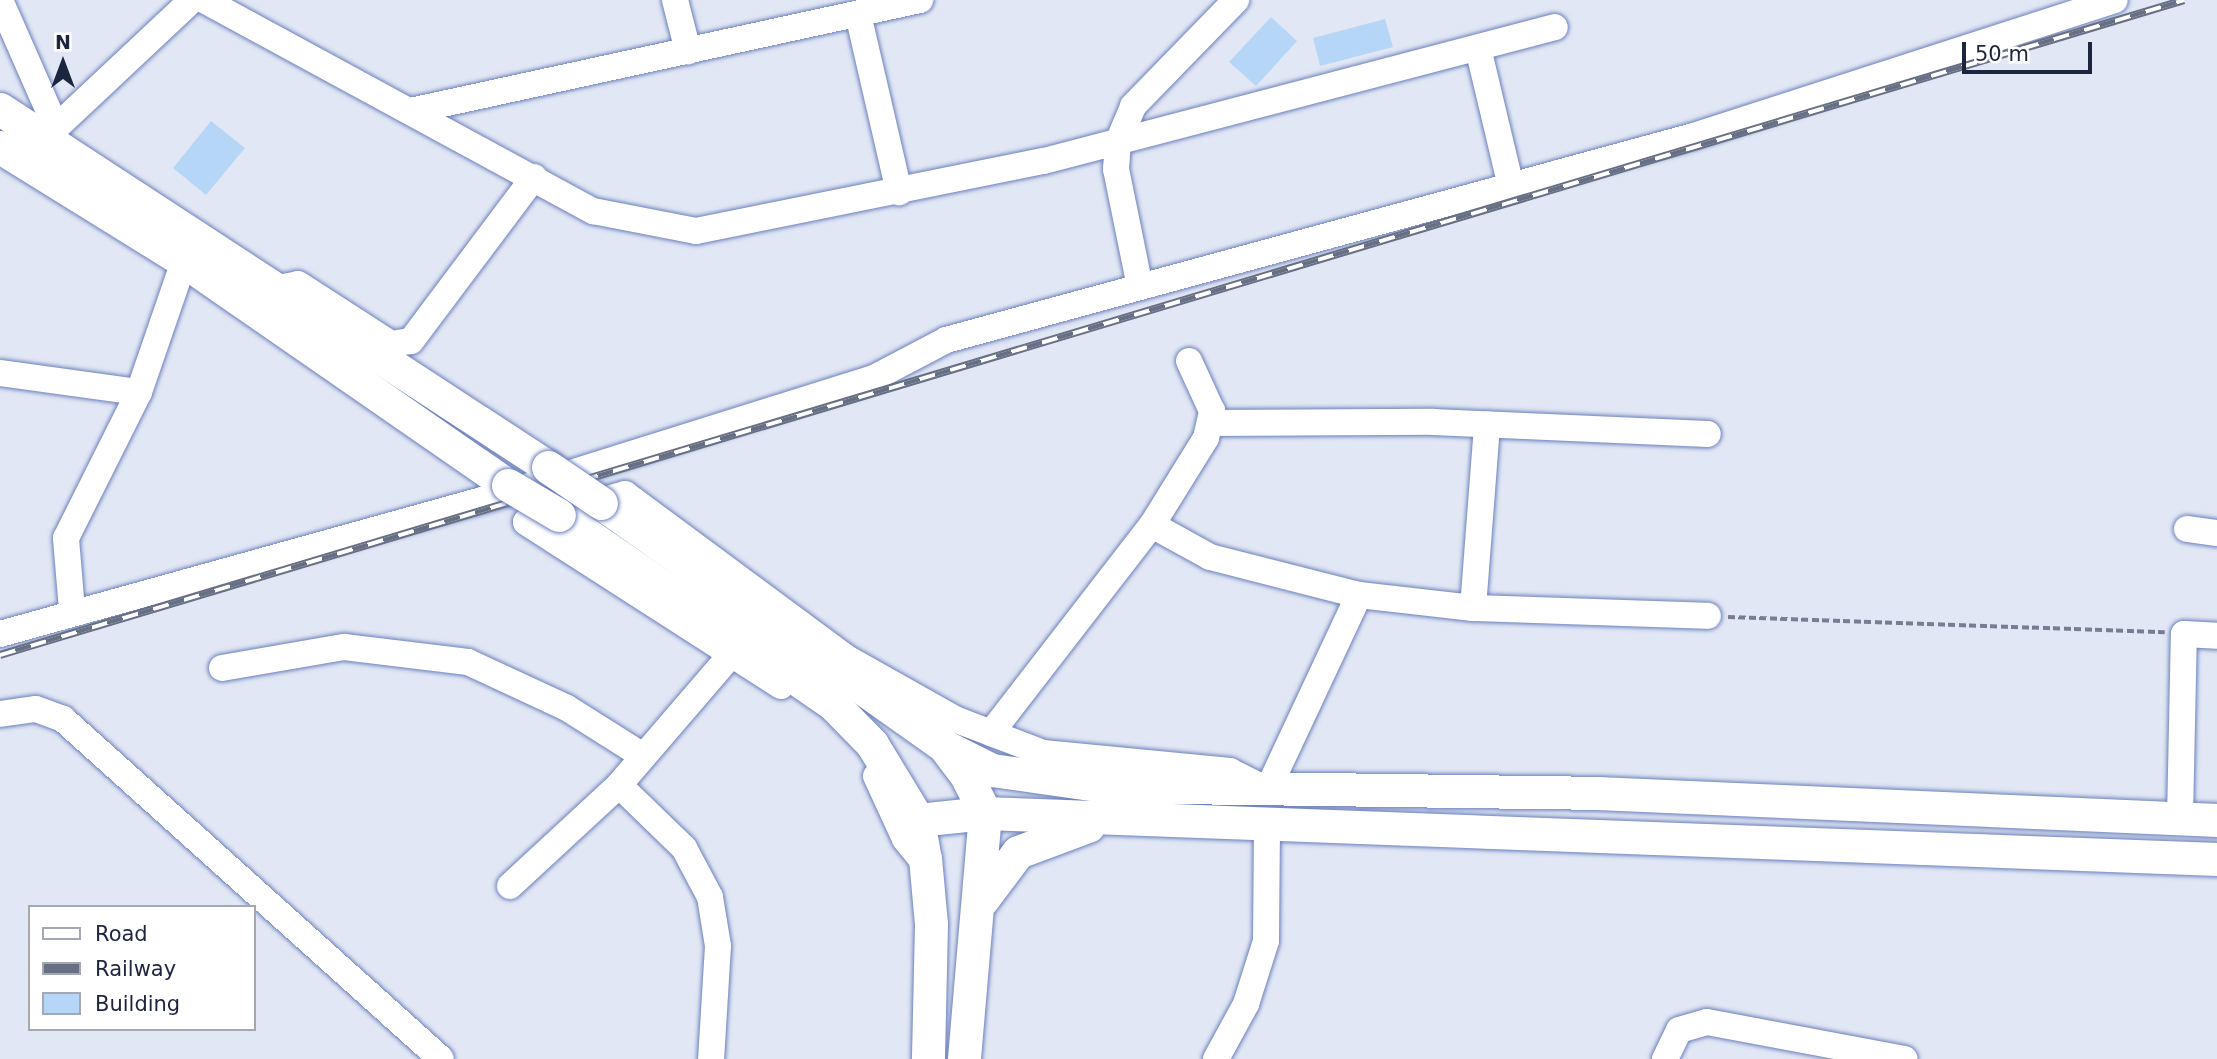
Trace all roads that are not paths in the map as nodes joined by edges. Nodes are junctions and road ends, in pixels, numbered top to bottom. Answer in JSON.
{"nodes":[{"id":1,"x":0,"y":0,"type":"edge"},
{"id":2,"x":192,"y":0,"type":"edge"},
{"id":3,"x":204,"y":0,"type":"edge"},
{"id":4,"x":675,"y":0,"type":"edge"},
{"id":5,"x":920,"y":0,"type":"edge"},
{"id":6,"x":1236,"y":0,"type":"edge"},
{"id":7,"x":2115,"y":0,"type":"edge"},
{"id":8,"x":858,"y":14,"type":"junction"},
{"id":9,"x":1555,"y":27,"type":"dead end"},
{"id":10,"x":1478,"y":48,"type":"junction"},
{"id":11,"x":688,"y":51,"type":"junction"},
{"id":12,"x":0,"y":109,"type":"edge"},
{"id":13,"x":415,"y":110,"type":"junction"},
{"id":14,"x":50,"y":132,"type":"junction"},
{"id":15,"x":1118,"y":142,"type":"junction"},
{"id":16,"x":0,"y":147,"type":"edge"},
{"id":17,"x":534,"y":177,"type":"junction"},
{"id":18,"x":1511,"y":186,"type":"junction"},
{"id":19,"x":899,"y":192,"type":"junction"},
{"id":20,"x":184,"y":261,"type":"junction"},
{"id":21,"x":1140,"y":287,"type":"junction"},
{"id":22,"x":278,"y":288,"type":"junction"},
{"id":23,"x":1189,"y":361,"type":"dead end"},
{"id":24,"x":0,"y":373,"type":"edge"},
{"id":25,"x":139,"y":392,"type":"junction"},
{"id":26,"x":1210,"y":423,"type":"junction"},
{"id":27,"x":1488,"y":425,"type":"junction"},
{"id":28,"x":1708,"y":434,"type":"dead end"},
{"id":29,"x":1152,"y":525,"type":"junction"},
{"id":30,"x":2187,"y":529,"type":"dead end"},
{"id":31,"x":2217,"y":533,"type":"edge"},
{"id":32,"x":1359,"y":595,"type":"junction"},
{"id":33,"x":1473,"y":608,"type":"junction"},
{"id":34,"x":72,"y":610,"type":"junction"},
{"id":35,"x":1707,"y":616,"type":"road end"},
{"id":36,"x":0,"y":634,"type":"edge"},
{"id":37,"x":2217,"y":636,"type":"edge"},
{"id":38,"x":732,"y":655,"type":"junction"},
{"id":39,"x":222,"y":668,"type":"dead end"},
{"id":40,"x":0,"y":714,"type":"edge"},
{"id":41,"x":991,"y":733,"type":"junction"},
{"id":42,"x":944,"y":746,"type":"junction"},
{"id":43,"x":643,"y":756,"type":"junction"},
{"id":44,"x":619,"y":785,"type":"junction"},
{"id":45,"x":1266,"y":788,"type":"junction"},
{"id":46,"x":985,"y":813,"type":"junction"},
{"id":47,"x":1124,"y":819,"type":"junction"},
{"id":48,"x":2180,"y":819,"type":"junction"},
{"id":49,"x":918,"y":820,"type":"junction"},
{"id":50,"x":2217,"y":820,"type":"edge"},
{"id":51,"x":1267,"y":825,"type":"junction"},
{"id":52,"x":2217,"y":859,"type":"edge"},
{"id":53,"x":925,"y":864,"type":"junction"},
{"id":54,"x":510,"y":886,"type":"dead end"},
{"id":55,"x":981,"y":902,"type":"junction"},
{"id":56,"x":441,"y":1059,"type":"edge"},
{"id":57,"x":711,"y":1059,"type":"edge"},
{"id":58,"x":928,"y":1059,"type":"edge"},
{"id":59,"x":964,"y":1059,"type":"edge"},
{"id":60,"x":1216,"y":1059,"type":"edge"},
{"id":61,"x":1665,"y":1059,"type":"edge"},
{"id":62,"x":1905,"y":1059,"type":"edge"}],
"edges":[{"from":1,"to":14,"type":"street"},
{"from":2,"to":14,"type":"street"},
{"from":3,"to":13,"type":"street"},
{"from":4,"to":11,"type":"street"},
{"from":5,"to":8,"type":"street"},
{"from":6,"to":15,"type":"street"},
{"from":7,"to":18,"type":"street"},
{"from":8,"to":11,"type":"street"},
{"from":8,"to":19,"type":"street"},
{"from":9,"to":10,"type":"street"},
{"from":10,"to":15,"type":"street"},
{"from":10,"to":18,"type":"street"},
{"from":11,"to":13,"type":"street"},
{"from":12,"to":14,"type":"main road"},
{"from":13,"to":17,"type":"street"},
{"from":14,"to":22,"type":"main road"},
{"from":15,"to":19,"type":"street"},
{"from":15,"to":21,"type":"street"},
{"from":16,"to":20,"type":"main road"},
{"from":17,"to":19,"type":"street"},
{"from":17,"to":22,"type":"street"},
{"from":18,"to":21,"type":"street"},
{"from":20,"to":25,"type":"street"},
{"from":20,"to":49,"type":"main road","bridge":true},
{"from":21,"to":34,"type":"street"},
{"from":22,"to":42,"type":"main road","bridge":true},
{"from":23,"to":26,"type":"street"},
{"from":24,"to":25,"type":"street"},
{"from":25,"to":34,"type":"street"},
{"from":26,"to":27,"type":"street"},
{"from":26,"to":29,"type":"street"},
{"from":27,"to":28,"type":"street"},
{"from":27,"to":33,"type":"street"},
{"from":29,"to":32,"type":"street"},
{"from":29,"to":41,"type":"street"},
{"from":30,"to":31,"type":"street"},
{"from":32,"to":33,"type":"street"},
{"from":32,"to":45,"type":"street"},
{"from":33,"to":35,"type":"street"},
{"from":34,"to":36,"type":"street"},
{"from":37,"to":48,"type":"street"},
{"from":38,"to":41,"type":"street"},
{"from":38,"to":43,"type":"street"},
{"from":38,"to":53,"type":"street"},
{"from":39,"to":43,"type":"street"},
{"from":40,"to":56,"type":"street"},
{"from":41,"to":45,"type":"street"},
{"from":42,"to":45,"type":"main road"},
{"from":42,"to":46,"type":"main road"},
{"from":43,"to":44,"type":"street"},
{"from":44,"to":54,"type":"street"},
{"from":44,"to":57,"type":"street"},
{"from":45,"to":48,"type":"main road"},
{"from":45,"to":51,"type":"main road"},
{"from":46,"to":47,"type":"main road"},
{"from":46,"to":49,"type":"main road"},
{"from":46,"to":55,"type":"main road"},
{"from":47,"to":51,"type":"main road"},
{"from":47,"to":55,"type":"main road"},
{"from":48,"to":50,"type":"main road"},
{"from":49,"to":53,"type":"main road"},
{"from":51,"to":52,"type":"main road"},
{"from":51,"to":60,"type":"street"},
{"from":53,"to":58,"type":"main road"},
{"from":55,"to":59,"type":"main road"},
{"from":61,"to":62,"type":"street"}]}
